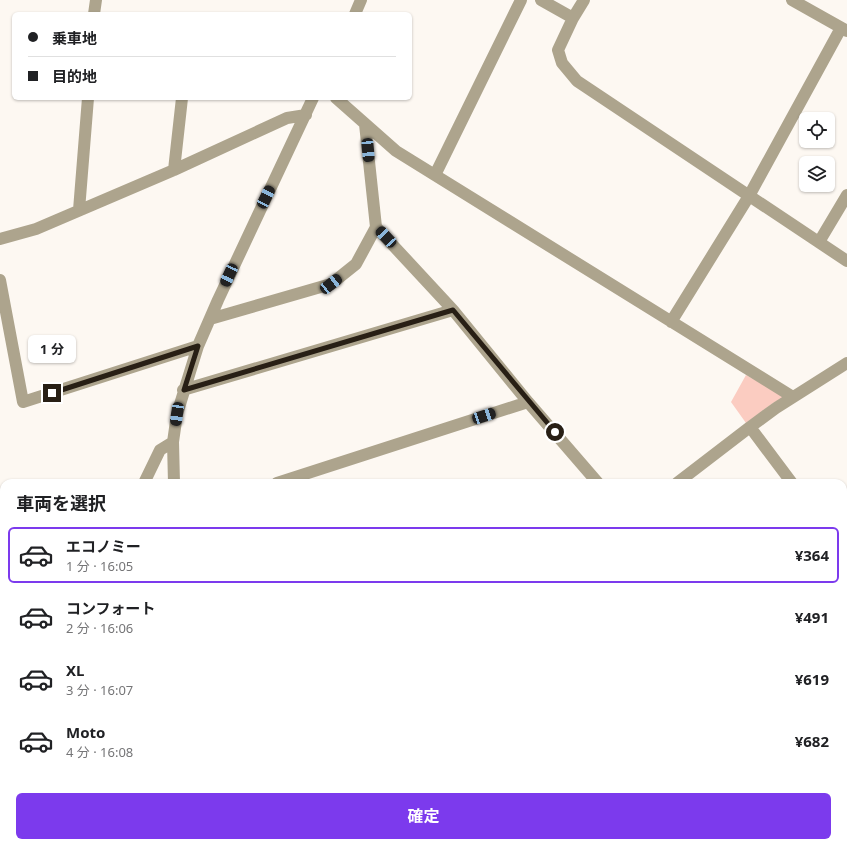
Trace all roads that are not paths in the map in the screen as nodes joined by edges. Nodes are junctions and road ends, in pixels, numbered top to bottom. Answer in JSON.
{"nodes":[{"id":1,"x":96,"y":0,"type":"edge"},
{"id":2,"x":361,"y":0,"type":"edge"},
{"id":3,"x":520,"y":0,"type":"edge"},
{"id":4,"x":541,"y":0,"type":"edge"},
{"id":5,"x":584,"y":0,"type":"edge"},
{"id":6,"x":792,"y":0,"type":"edge"},
{"id":7,"x":94,"y":12,"type":"edge"},
{"id":8,"x":356,"y":12,"type":"edge"},
{"id":9,"x":573,"y":18,"type":"junction"},
{"id":10,"x":844,"y":29,"type":"edge"},
{"id":11,"x":88,"y":100,"type":"edge"},
{"id":12,"x":182,"y":100,"type":"edge"},
{"id":13,"x":312,"y":100,"type":"edge"},
{"id":14,"x":338,"y":100,"type":"edge"},
{"id":15,"x":306,"y":115,"type":"junction"},
{"id":16,"x":365,"y":124,"type":"junction"},
{"id":17,"x":174,"y":170,"type":"junction"},
{"id":18,"x":435,"y":175,"type":"junction"},
{"id":19,"x":847,"y":195,"type":"edge"},
{"id":20,"x":749,"y":196,"type":"junction"},
{"id":21,"x":79,"y":210,"type":"junction"},
{"id":22,"x":376,"y":227,"type":"junction"},
{"id":23,"x":0,"y":239,"type":"edge"},
{"id":24,"x":819,"y":242,"type":"junction"},
{"id":25,"x":847,"y":261,"type":"edge"},
{"id":26,"x":0,"y":280,"type":"edge"},
{"id":27,"x":453,"y":310,"type":"junction"},
{"id":28,"x":210,"y":319,"type":"junction"},
{"id":29,"x":670,"y":322,"type":"junction"},
{"id":30,"x":198,"y":346,"type":"junction"},
{"id":31,"x":847,"y":363,"type":"edge"},
{"id":32,"x":184,"y":390,"type":"junction"},
{"id":33,"x":793,"y":397,"type":"junction"},
{"id":34,"x":528,"y":402,"type":"junction"},
{"id":35,"x":750,"y":427,"type":"junction"},
{"id":36,"x":173,"y":442,"type":"junction"},
{"id":37,"x":146,"y":479,"type":"edge"},
{"id":38,"x":174,"y":479,"type":"edge"},
{"id":39,"x":289,"y":479,"type":"edge"},
{"id":40,"x":595,"y":479,"type":"edge"},
{"id":41,"x":682,"y":479,"type":"edge"},
{"id":42,"x":789,"y":479,"type":"edge"}],
"edges":[{"from":1,"to":7,"type":"street"},
{"from":2,"to":8,"type":"street"},
{"from":3,"to":18,"type":"street"},
{"from":4,"to":9,"type":"street"},
{"from":5,"to":9,"type":"street"},
{"from":6,"to":10,"type":"street"},
{"from":9,"to":20,"type":"street"},
{"from":10,"to":20,"type":"street"},
{"from":11,"to":21,"type":"street"},
{"from":12,"to":17,"type":"street"},
{"from":13,"to":15,"type":"street"},
{"from":14,"to":16,"type":"street"},
{"from":15,"to":17,"type":"street"},
{"from":15,"to":28,"type":"street"},
{"from":16,"to":18,"type":"street"},
{"from":16,"to":22,"type":"street"},
{"from":17,"to":21,"type":"street"},
{"from":18,"to":29,"type":"street"},
{"from":19,"to":24,"type":"street"},
{"from":20,"to":24,"type":"street"},
{"from":20,"to":29,"type":"street"},
{"from":21,"to":23,"type":"street"},
{"from":22,"to":27,"type":"street"},
{"from":22,"to":28,"type":"street"},
{"from":24,"to":25,"type":"street"},
{"from":26,"to":30,"type":"street"},
{"from":27,"to":32,"type":"street"},
{"from":27,"to":34,"type":"street"},
{"from":28,"to":30,"type":"street"},
{"from":29,"to":33,"type":"street"},
{"from":30,"to":32,"type":"street"},
{"from":31,"to":33,"type":"street"},
{"from":32,"to":36,"type":"street"},
{"from":33,"to":35,"type":"street"},
{"from":34,"to":39,"type":"street"},
{"from":34,"to":40,"type":"street"},
{"from":35,"to":41,"type":"street"},
{"from":35,"to":42,"type":"street"},
{"from":36,"to":37,"type":"street"},
{"from":36,"to":38,"type":"street"}]}
